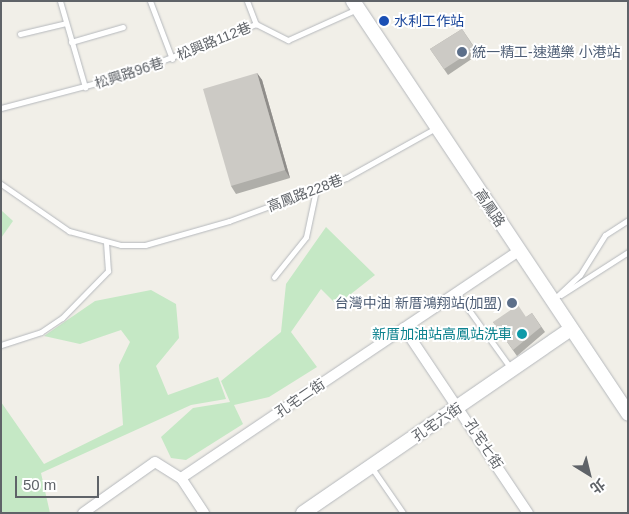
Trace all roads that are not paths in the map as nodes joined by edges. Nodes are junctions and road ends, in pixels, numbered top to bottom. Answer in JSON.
{"nodes":[{"id":1,"x":60,"y":1,"type":"edge"},
{"id":2,"x":150,"y":1,"type":"edge"},
{"id":3,"x":248,"y":1,"type":"edge"},
{"id":4,"x":356,"y":5,"type":"edge"},
{"id":5,"x":66,"y":23,"type":"junction"},
{"id":6,"x":256,"y":24,"type":"junction"},
{"id":7,"x":123,"y":28,"type":"dead end"},
{"id":8,"x":20,"y":34,"type":"dead end"},
{"id":9,"x":71,"y":42,"type":"junction"},
{"id":10,"x":172,"y":59,"type":"junction"},
{"id":11,"x":85,"y":87,"type":"junction"},
{"id":12,"x":1,"y":108,"type":"edge"},
{"id":13,"x":436,"y":128,"type":"junction"},
{"id":14,"x":1,"y":184,"type":"edge"},
{"id":15,"x":316,"y":190,"type":"junction"},
{"id":16,"x":628,"y":220,"type":"edge"},
{"id":17,"x":106,"y":242,"type":"junction"},
{"id":18,"x":519,"y":251,"type":"junction"},
{"id":19,"x":628,"y":252,"type":"edge"},
{"id":20,"x":274,"y":276,"type":"dead end"},
{"id":21,"x":456,"y":292,"type":"junction"},
{"id":22,"x":552,"y":301,"type":"junction"},
{"id":23,"x":404,"y":328,"type":"junction"},
{"id":24,"x":571,"y":329,"type":"junction"},
{"id":25,"x":1,"y":344,"type":"edge"},
{"id":26,"x":512,"y":370,"type":"junction"},
{"id":27,"x":460,"y":406,"type":"junction"},
{"id":28,"x":628,"y":414,"type":"edge"},
{"id":29,"x":372,"y":467,"type":"junction"},
{"id":30,"x":182,"y":478,"type":"junction"},
{"id":31,"x":202,"y":512,"type":"edge"},
{"id":32,"x":83,"y":513,"type":"edge"},
{"id":33,"x":303,"y":513,"type":"edge"},
{"id":34,"x":403,"y":513,"type":"edge"},
{"id":35,"x":528,"y":513,"type":"edge"}],
"edges":[{"from":1,"to":5,"type":"lane","name":"松興路96巷"},
{"from":2,"to":10,"type":"lane","name":"松興路112巷"},
{"from":3,"to":6,"type":"lane"},
{"from":4,"to":6,"type":"lane"},
{"from":4,"to":13,"type":"street","name":"高鳳路"},
{"from":5,"to":8,"type":"lane"},
{"from":5,"to":9,"type":"lane","name":"松興路96巷"},
{"from":6,"to":10,"type":"lane","name":"松興路112巷"},
{"from":7,"to":9,"type":"lane"},
{"from":9,"to":11,"type":"lane","name":"松興路96巷"},
{"from":10,"to":11,"type":"lane","name":"松興路96巷"},
{"from":11,"to":12,"type":"lane"},
{"from":13,"to":15,"type":"lane","name":"高鳳路228巷"},
{"from":13,"to":18,"type":"street","name":"高鳳路"},
{"from":14,"to":17,"type":"lane","name":"高鳳路228巷"},
{"from":15,"to":17,"type":"lane","name":"高鳳路228巷"},
{"from":15,"to":20,"type":"lane"},
{"from":16,"to":22,"type":"lane"},
{"from":17,"to":25,"type":"lane"},
{"from":18,"to":21,"type":"street","name":"孔宅二街"},
{"from":18,"to":22,"type":"street","name":"高鳳路"},
{"from":19,"to":22,"type":"lane"},
{"from":21,"to":23,"type":"street","name":"孔宅二街"},
{"from":21,"to":26,"type":"lane"},
{"from":22,"to":24,"type":"street","name":"高鳳路"},
{"from":23,"to":27,"type":"street","name":"孔宅七街"},
{"from":23,"to":30,"type":"street","name":"孔宅二街"},
{"from":24,"to":26,"type":"street","name":"孔宅六街"},
{"from":24,"to":28,"type":"street","name":"高鳳路"},
{"from":26,"to":27,"type":"street","name":"孔宅六街"},
{"from":27,"to":29,"type":"street","name":"孔宅六街"},
{"from":27,"to":35,"type":"street","name":"孔宅七街"},
{"from":29,"to":33,"type":"street","name":"孔宅六街"},
{"from":29,"to":34,"type":"lane"},
{"from":30,"to":31,"type":"street"},
{"from":30,"to":32,"type":"street"}]}
